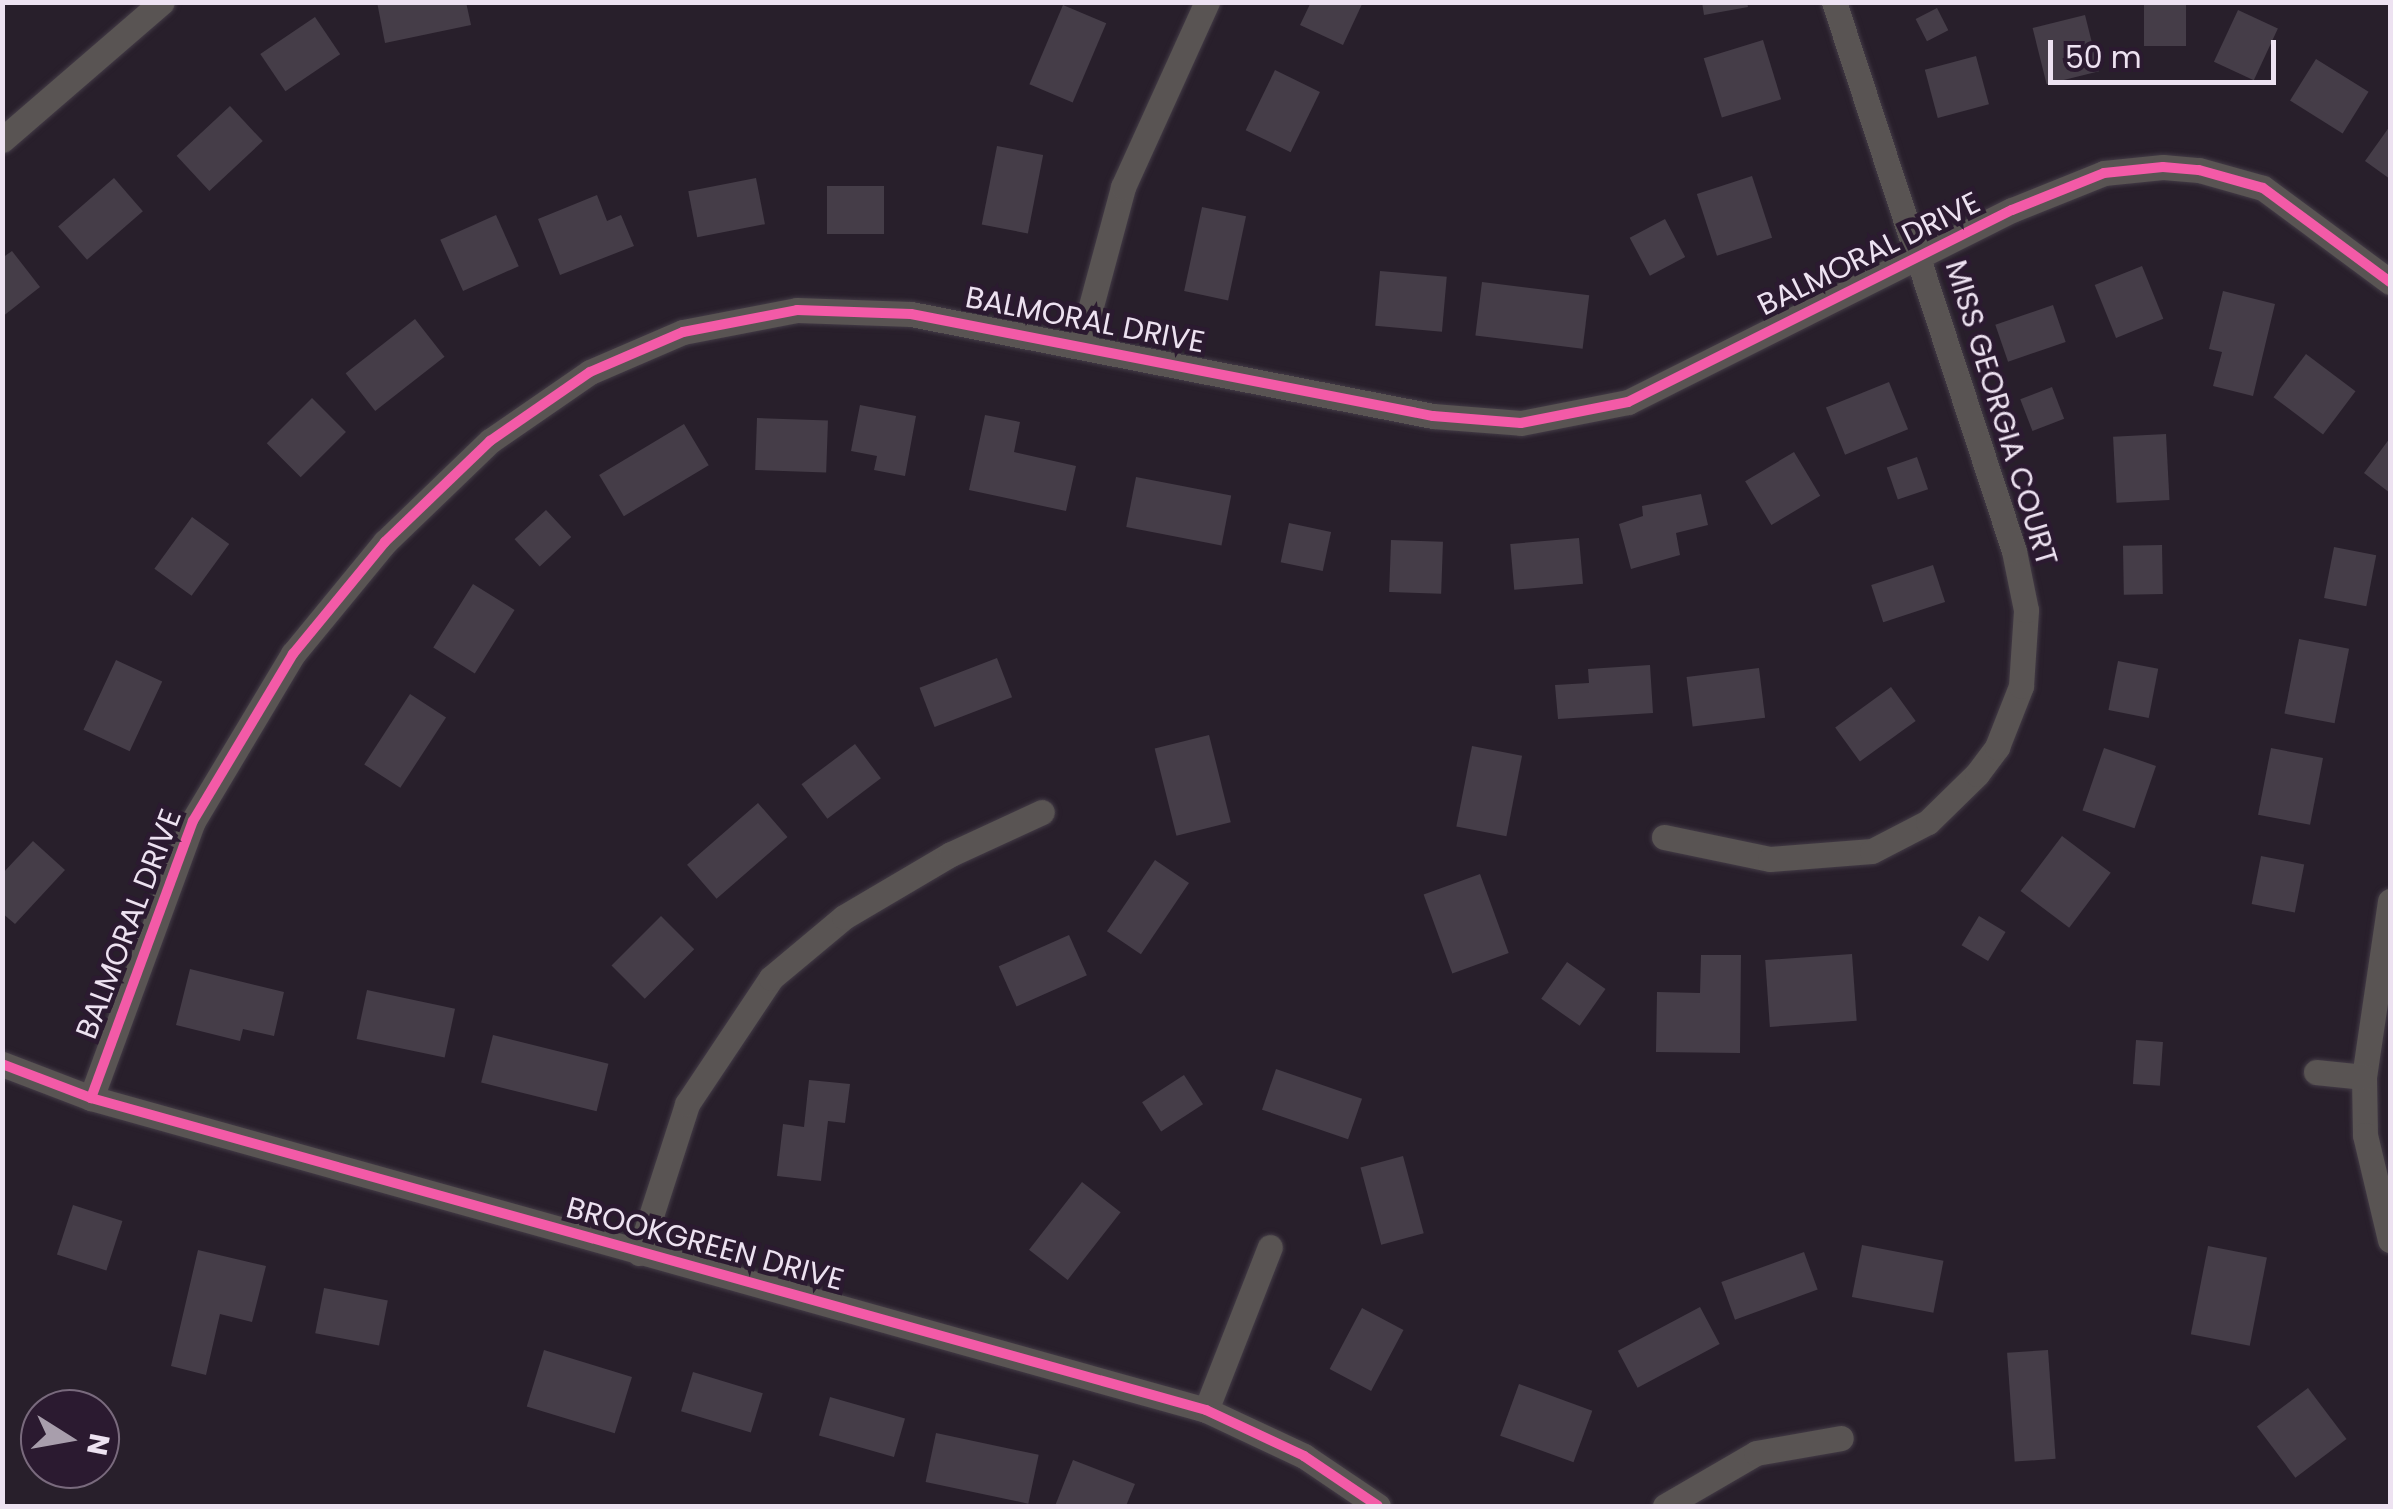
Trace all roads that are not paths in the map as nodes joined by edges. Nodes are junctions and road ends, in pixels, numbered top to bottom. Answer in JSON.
{"nodes":[{"id":1,"x":162,"y":2,"type":"edge"},
{"id":2,"x":1206,"y":2,"type":"edge"},
{"id":3,"x":1834,"y":2,"type":"edge"},
{"id":4,"x":2,"y":140,"type":"edge"},
{"id":5,"x":1920,"y":257,"type":"junction"},
{"id":6,"x":2390,"y":282,"type":"edge"},
{"id":7,"x":1081,"y":343,"type":"junction"},
{"id":8,"x":1042,"y":812,"type":"dead end"},
{"id":9,"x":1664,"y":837,"type":"dead end"},
{"id":10,"x":2390,"y":901,"type":"edge"},
{"id":11,"x":2,"y":1064,"type":"edge"},
{"id":12,"x":2316,"y":1072,"type":"dead end"},
{"id":13,"x":2364,"y":1077,"type":"junction"},
{"id":14,"x":90,"y":1098,"type":"junction"},
{"id":15,"x":2390,"y":1240,"type":"edge"},
{"id":16,"x":1270,"y":1247,"type":"dead end"},
{"id":17,"x":639,"y":1252,"type":"junction"},
{"id":18,"x":1206,"y":1410,"type":"junction"},
{"id":19,"x":1840,"y":1438,"type":"dead end"},
{"id":20,"x":1378,"y":1506,"type":"edge"},
{"id":21,"x":1665,"y":1506,"type":"edge"}],
"edges":[{"from":1,"to":4,"type":"street"},
{"from":2,"to":7,"type":"street"},
{"from":3,"to":5,"type":"street","name":"MISS GEORGIA COURT"},
{"from":5,"to":6,"type":"street","name":"BALMORAL DRIVE"},
{"from":5,"to":7,"type":"street","name":"BALMORAL DRIVE"},
{"from":5,"to":9,"type":"street","name":"MISS GEORGIA COURT"},
{"from":7,"to":14,"type":"street","name":"BALMORAL DRIVE"},
{"from":8,"to":17,"type":"street"},
{"from":10,"to":13,"type":"street"},
{"from":11,"to":14,"type":"street","name":"BROOKGREEN DRIVE"},
{"from":12,"to":13,"type":"street"},
{"from":13,"to":15,"type":"street"},
{"from":14,"to":17,"type":"street","name":"BROOKGREEN DRIVE"},
{"from":16,"to":18,"type":"street"},
{"from":17,"to":18,"type":"street","name":"BROOKGREEN DRIVE"},
{"from":18,"to":20,"type":"street","name":"BROOKGREEN DRIVE"},
{"from":19,"to":21,"type":"street"}]}
